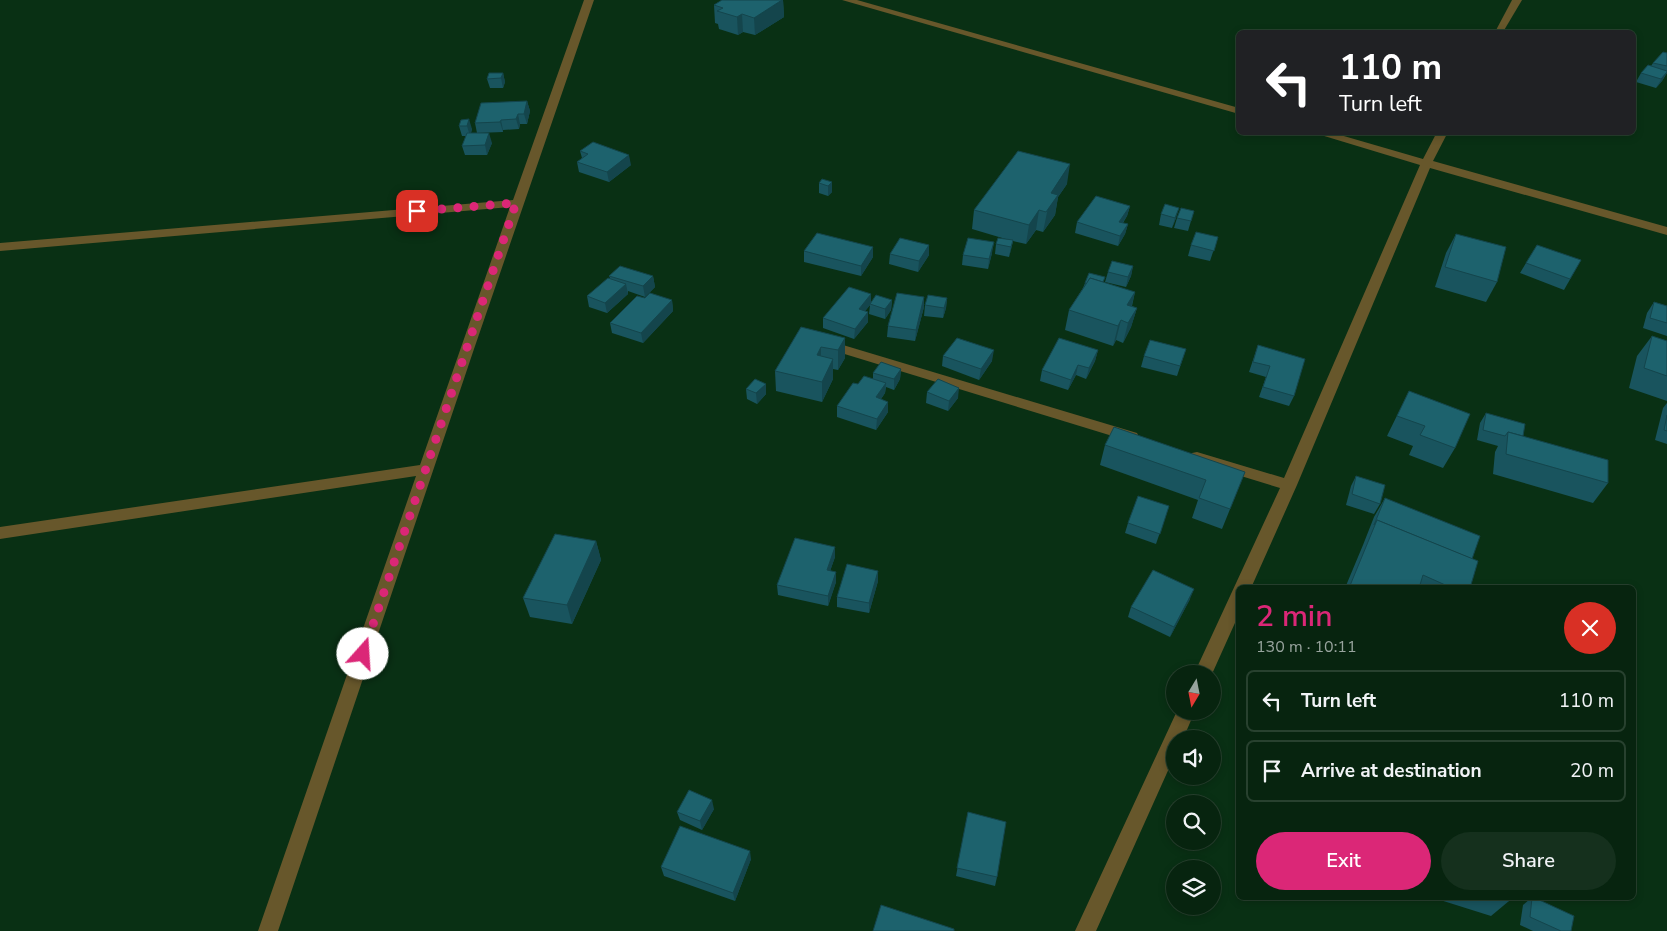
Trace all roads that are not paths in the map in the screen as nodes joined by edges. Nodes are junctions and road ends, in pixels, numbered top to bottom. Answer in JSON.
{"nodes":[{"id":1,"x":590,"y":0,"type":"edge"},
{"id":2,"x":847,"y":0,"type":"edge"},
{"id":3,"x":1517,"y":0,"type":"edge"},
{"id":4,"x":1500,"y":30,"type":"edge"},
{"id":5,"x":1236,"y":110,"type":"edge"},
{"id":6,"x":1326,"y":135,"type":"edge"},
{"id":7,"x":1441,"y":135,"type":"edge"},
{"id":8,"x":1426,"y":164,"type":"junction"},
{"id":9,"x":516,"y":203,"type":"junction"},
{"id":10,"x":1667,"y":231,"type":"edge"},
{"id":11,"x":0,"y":247,"type":"edge"},
{"id":12,"x":842,"y":350,"type":"edge"},
{"id":13,"x":1147,"y":442,"type":"edge"},
{"id":14,"x":1185,"y":453,"type":"edge"},
{"id":15,"x":427,"y":469,"type":"junction"},
{"id":16,"x":1289,"y":485,"type":"junction"},
{"id":17,"x":0,"y":533,"type":"edge"},
{"id":18,"x":1243,"y":585,"type":"edge"},
{"id":19,"x":1236,"y":602,"type":"edge"},
{"id":20,"x":1207,"y":665,"type":"edge"},
{"id":21,"x":1182,"y":720,"type":"edge"},
{"id":22,"x":268,"y":931,"type":"edge"},
{"id":23,"x":1085,"y":931,"type":"edge"}],
"edges":[{"from":1,"to":9,"type":"street"},
{"from":2,"to":5,"type":"street"},
{"from":3,"to":4,"type":"street"},
{"from":6,"to":8,"type":"street"},
{"from":7,"to":8,"type":"street"},
{"from":8,"to":10,"type":"street"},
{"from":8,"to":16,"type":"street"},
{"from":9,"to":11,"type":"street"},
{"from":9,"to":15,"type":"street"},
{"from":12,"to":13,"type":"street"},
{"from":14,"to":16,"type":"street"},
{"from":15,"to":17,"type":"street"},
{"from":15,"to":22,"type":"street"},
{"from":16,"to":18,"type":"street"},
{"from":19,"to":20,"type":"street"},
{"from":21,"to":23,"type":"street"}]}
